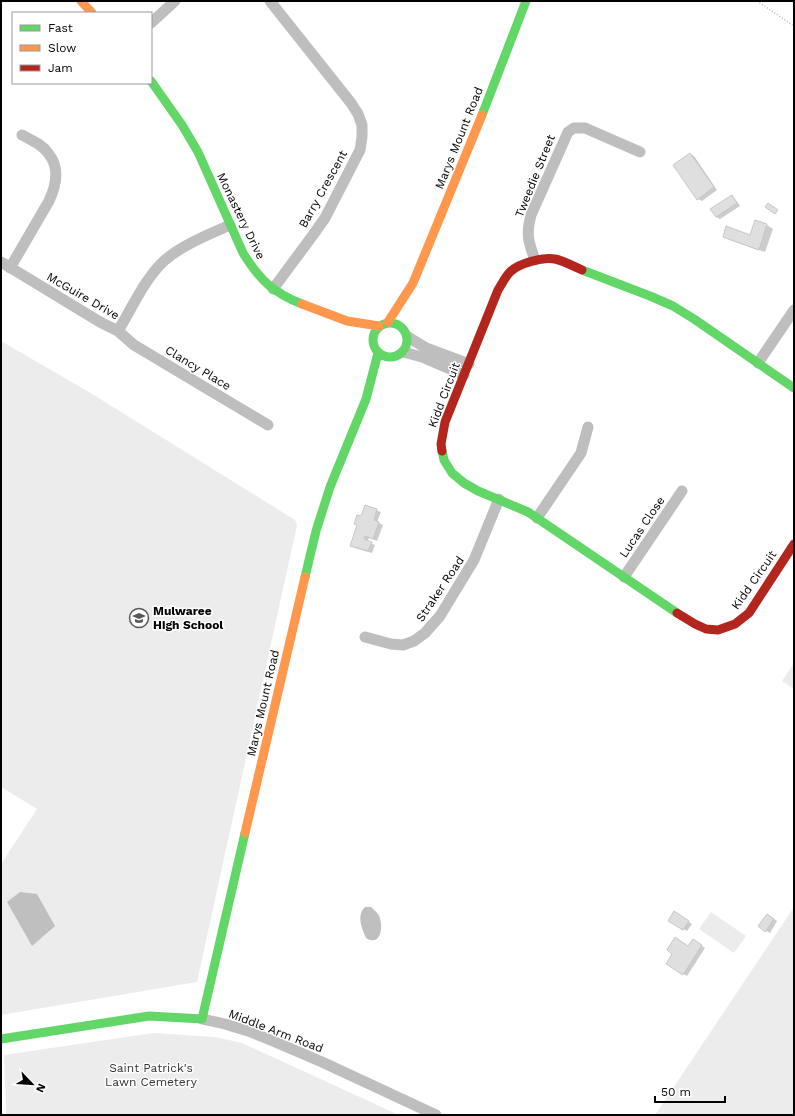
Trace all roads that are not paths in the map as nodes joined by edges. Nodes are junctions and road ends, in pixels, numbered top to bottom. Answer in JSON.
{"nodes":[{"id":1,"x":81,"y":1,"type":"edge"},
{"id":2,"x":175,"y":1,"type":"edge"},
{"id":3,"x":270,"y":1,"type":"edge"},
{"id":4,"x":526,"y":1,"type":"edge"},
{"id":5,"x":91,"y":12,"type":"edge"},
{"id":6,"x":152,"y":22,"type":"edge"},
{"id":7,"x":152,"y":82,"type":"edge"},
{"id":8,"x":22,"y":135,"type":"dead end"},
{"id":9,"x":640,"y":152,"type":"dead end"},
{"id":10,"x":230,"y":225,"type":"junction"},
{"id":11,"x":535,"y":260,"type":"junction"},
{"id":12,"x":5,"y":265,"type":"edge"},
{"id":13,"x":412,"y":283,"type":"junction"},
{"id":14,"x":273,"y":289,"type":"junction"},
{"id":15,"x":794,"y":310,"type":"edge"},
{"id":16,"x":347,"y":321,"type":"junction"},
{"id":17,"x":383,"y":324,"type":"junction"},
{"id":18,"x":405,"y":324,"type":"junction"},
{"id":19,"x":118,"y":331,"type":"junction"},
{"id":20,"x":366,"y":336,"type":"junction"},
{"id":21,"x":378,"y":352,"type":"junction"},
{"id":22,"x":398,"y":354,"type":"junction"},
{"id":23,"x":758,"y":363,"type":"junction"},
{"id":24,"x":469,"y":364,"type":"junction"},
{"id":25,"x":464,"y":375,"type":"junction"},
{"id":26,"x":794,"y":388,"type":"edge"},
{"id":27,"x":366,"y":398,"type":"junction"},
{"id":28,"x":268,"y":425,"type":"dead end"},
{"id":29,"x":588,"y":427,"type":"dead end"},
{"id":30,"x":682,"y":491,"type":"dead end"},
{"id":31,"x":499,"y":499,"type":"junction"},
{"id":32,"x":537,"y":518,"type":"junction"},
{"id":33,"x":793,"y":548,"type":"edge"},
{"id":34,"x":624,"y":577,"type":"junction"},
{"id":35,"x":365,"y":637,"type":"dead end"},
{"id":36,"x":202,"y":1019,"type":"junction"},
{"id":37,"x":1,"y":1039,"type":"edge"},
{"id":38,"x":436,"y":1115,"type":"edge"}],
"edges":[{"from":1,"to":5,"type":"street"},
{"from":2,"to":6,"type":"street"},
{"from":3,"to":14,"type":"street","name":"Barry Crescent"},
{"from":4,"to":13,"type":"street","name":"Marys Mount Road"},
{"from":7,"to":10,"type":"street","name":"Monastery Drive"},
{"from":8,"to":12,"type":"street"},
{"from":9,"to":11,"type":"street","name":"Tweedie Street"},
{"from":10,"to":14,"type":"street","name":"Monastery Drive"},
{"from":10,"to":19,"type":"street","name":"McGuire Drive"},
{"from":11,"to":23,"type":"street","name":"Kidd Circuit"},
{"from":11,"to":24,"type":"street","name":"Kidd Circuit"},
{"from":12,"to":19,"type":"street","name":"McGuire Drive"},
{"from":13,"to":17,"type":"street","name":"Marys Mount Road"},
{"from":13,"to":18,"type":"street","name":"Marys Mount Road"},
{"from":14,"to":16,"type":"street","name":"Monastery Drive"},
{"from":15,"to":23,"type":"street"},
{"from":16,"to":17,"type":"street","name":"Monastery Drive"},
{"from":16,"to":20,"type":"street","name":"Monastery Drive"},
{"from":17,"to":18,"type":"street","name":"Monastery Drive"},
{"from":17,"to":20,"type":"street","name":"Marys Mount Road"},
{"from":18,"to":22,"type":"street","name":"Marys Mount Road"},
{"from":18,"to":24,"type":"street"},
{"from":19,"to":28,"type":"street","name":"Clancy Place"},
{"from":20,"to":21,"type":"street"},
{"from":21,"to":22,"type":"street"},
{"from":21,"to":27,"type":"street","name":"Marys Mount Road"},
{"from":22,"to":25,"type":"street"},
{"from":22,"to":27,"type":"street","name":"Marys Mount Road"},
{"from":23,"to":26,"type":"street","name":"Kidd Circuit"},
{"from":24,"to":25,"type":"street","name":"Kidd Circuit"},
{"from":25,"to":31,"type":"street","name":"Kidd Circuit"},
{"from":27,"to":36,"type":"street","name":"Marys Mount Road"},
{"from":29,"to":32,"type":"street"},
{"from":30,"to":34,"type":"street","name":"Lucas Close"},
{"from":31,"to":32,"type":"street","name":"Kidd Circuit"},
{"from":31,"to":35,"type":"street","name":"Straker Road"},
{"from":32,"to":34,"type":"street","name":"Kidd Circuit"},
{"from":33,"to":34,"type":"street","name":"Kidd Circuit"},
{"from":36,"to":37,"type":"street","name":"Middle Arm Road"},
{"from":36,"to":38,"type":"street","name":"Middle Arm Road"}]}
